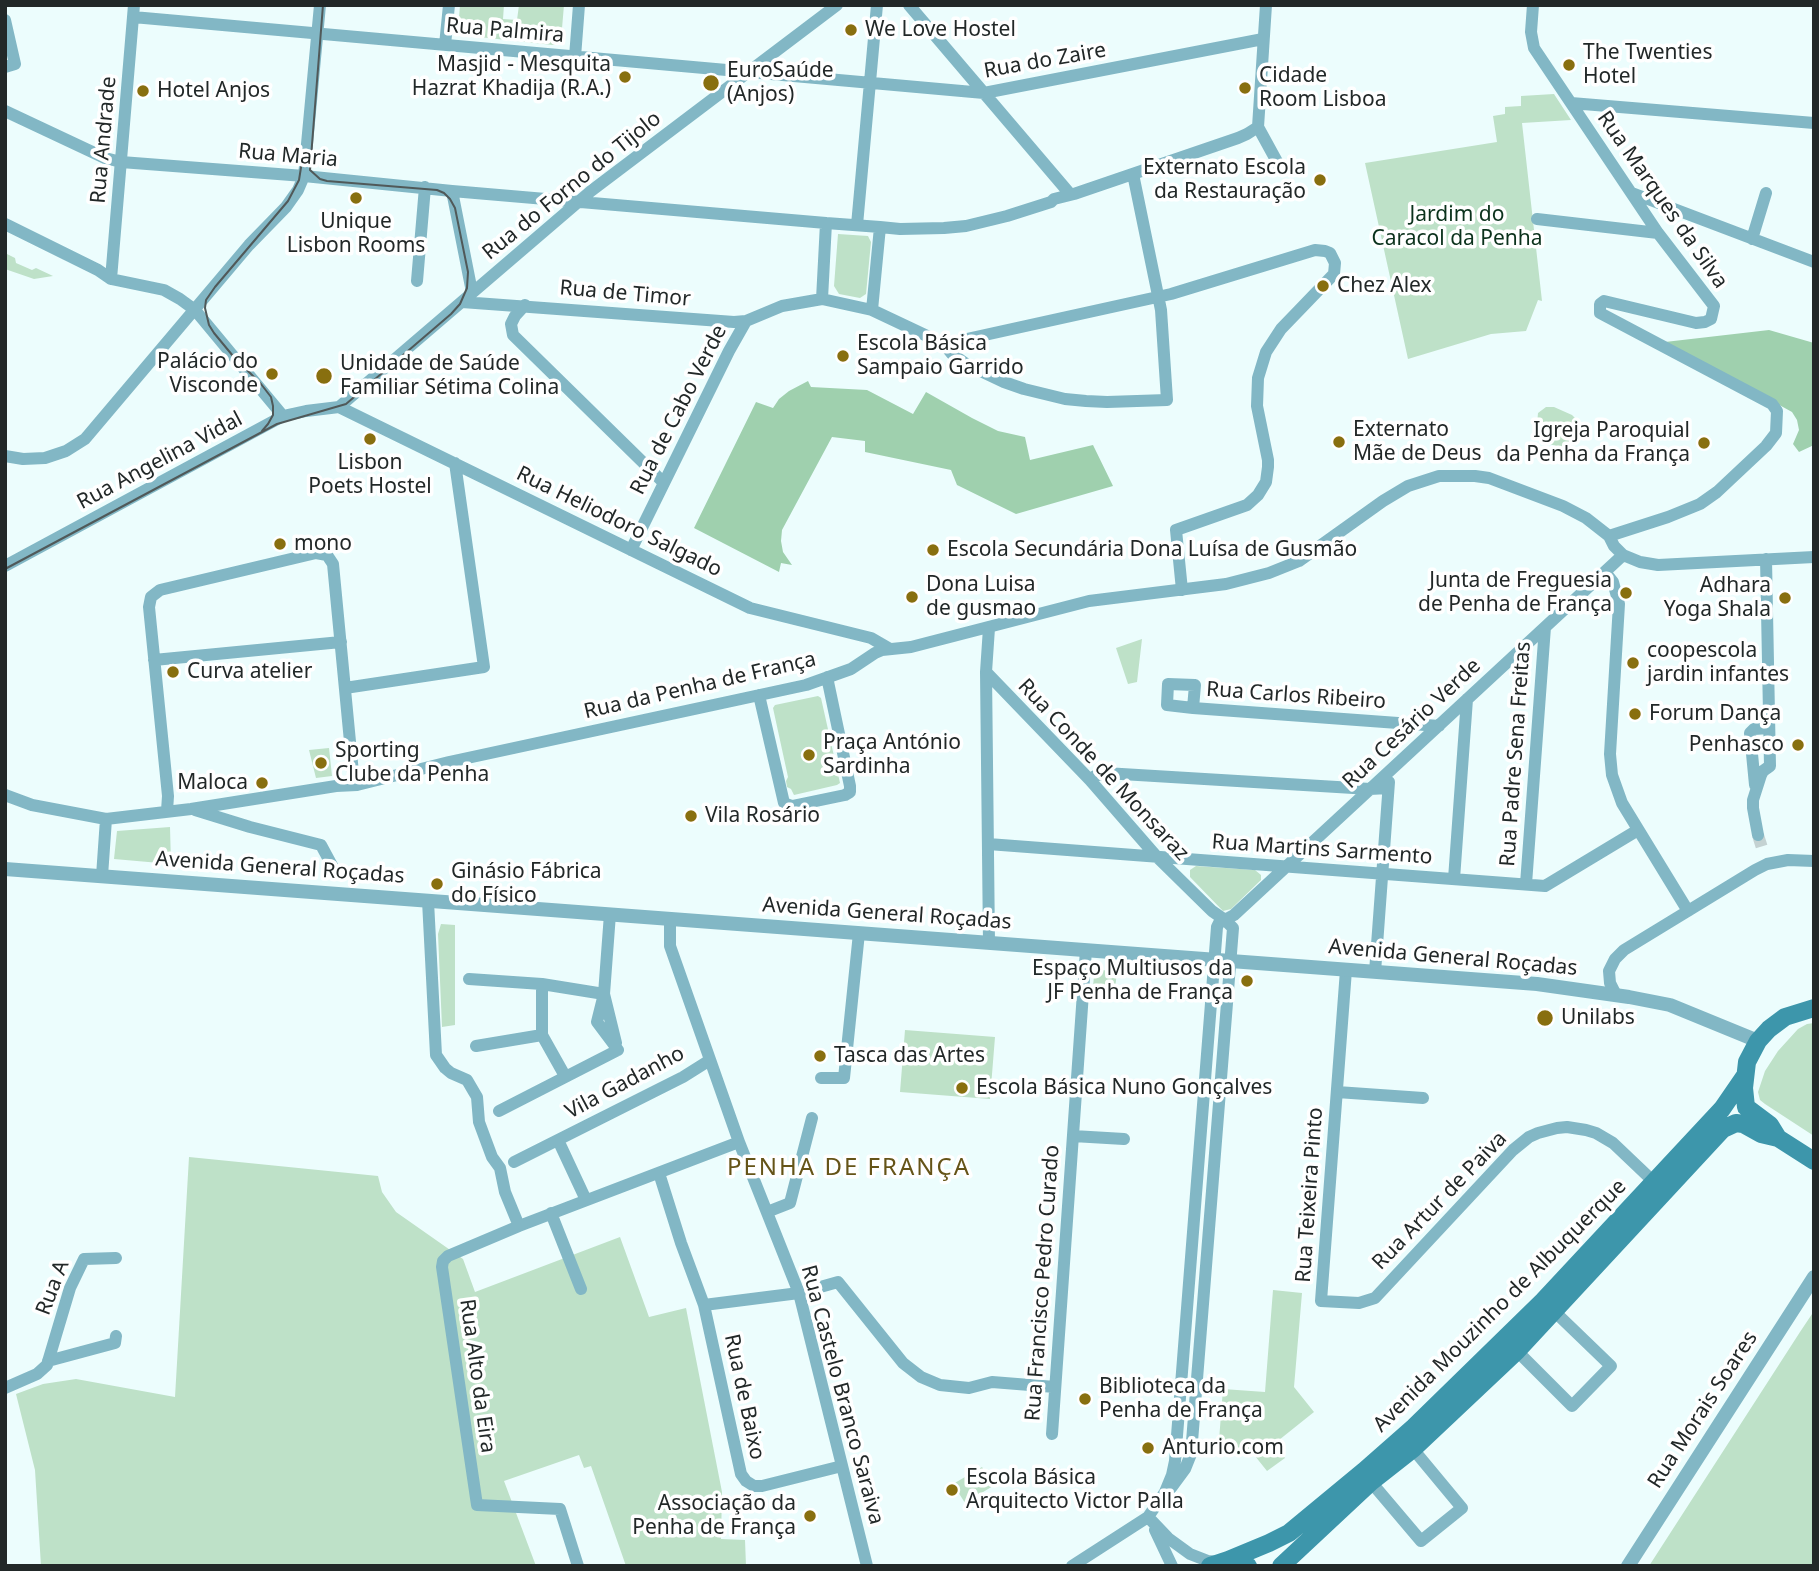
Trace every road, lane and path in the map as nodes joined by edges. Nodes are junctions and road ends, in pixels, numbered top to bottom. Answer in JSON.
{"nodes":[{"id":1,"x":320,"y":5,"type":"edge"},
{"id":2,"x":449,"y":5,"type":"edge"},
{"id":3,"x":579,"y":5,"type":"edge"},
{"id":4,"x":837,"y":5,"type":"edge"},
{"id":5,"x":877,"y":5,"type":"edge"},
{"id":6,"x":909,"y":5,"type":"edge"},
{"id":7,"x":1266,"y":5,"type":"edge"},
{"id":8,"x":1533,"y":5,"type":"edge"},
{"id":9,"x":134,"y":11,"type":"edge"},
{"id":10,"x":5,"y":20,"type":"edge"},
{"id":11,"x":317,"y":34,"type":"junction"},
{"id":12,"x":1264,"y":39,"type":"junction"},
{"id":13,"x":445,"y":45,"type":"junction"},
{"id":14,"x":575,"y":57,"type":"junction"},
{"id":15,"x":5,"y":67,"type":"edge"},
{"id":16,"x":748,"y":72,"type":"junction"},
{"id":17,"x":870,"y":83,"type":"junction"},
{"id":18,"x":984,"y":93,"type":"junction"},
{"id":19,"x":1570,"y":103,"type":"junction"},
{"id":20,"x":5,"y":111,"type":"edge"},
{"id":21,"x":1814,"y":123,"type":"edge"},
{"id":22,"x":1258,"y":127,"type":"junction"},
{"id":23,"x":121,"y":162,"type":"junction"},
{"id":24,"x":1281,"y":169,"type":"dead end"},
{"id":25,"x":1133,"y":174,"type":"junction"},
{"id":26,"x":304,"y":176,"type":"junction"},
{"id":27,"x":425,"y":187,"type":"junction"},
{"id":28,"x":452,"y":191,"type":"junction"},
{"id":29,"x":1631,"y":192,"type":"junction"},
{"id":30,"x":1766,"y":193,"type":"dead end"},
{"id":31,"x":1070,"y":194,"type":"junction"},
{"id":32,"x":577,"y":202,"type":"junction"},
{"id":33,"x":1536,"y":219,"type":"dead end"},
{"id":34,"x":826,"y":223,"type":"junction"},
{"id":35,"x":5,"y":224,"type":"edge"},
{"id":36,"x":857,"y":225,"type":"junction"},
{"id":37,"x":880,"y":227,"type":"junction"},
{"id":38,"x":1658,"y":233,"type":"junction"},
{"id":39,"x":1752,"y":239,"type":"junction"},
{"id":40,"x":1814,"y":262,"type":"edge"},
{"id":41,"x":111,"y":279,"type":"junction"},
{"id":42,"x":487,"y":279,"type":"junction"},
{"id":43,"x":417,"y":281,"type":"dead end"},
{"id":44,"x":472,"y":292,"type":"junction"},
{"id":45,"x":1158,"y":298,"type":"junction"},
{"id":46,"x":822,"y":299,"type":"junction"},
{"id":47,"x":462,"y":302,"type":"junction"},
{"id":48,"x":500,"y":304,"type":"junction"},
{"id":49,"x":525,"y":305,"type":"junction"},
{"id":50,"x":195,"y":310,"type":"junction"},
{"id":51,"x":872,"y":310,"type":"junction"},
{"id":52,"x":746,"y":321,"type":"junction"},
{"id":53,"x":944,"y":344,"type":"junction"},
{"id":54,"x":339,"y":407,"type":"junction"},
{"id":55,"x":283,"y":416,"type":"junction"},
{"id":56,"x":5,"y":456,"type":"edge"},
{"id":57,"x":455,"y":463,"type":"junction"},
{"id":58,"x":664,"y":483,"type":"junction"},
{"id":59,"x":1609,"y":536,"type":"junction"},
{"id":60,"x":631,"y":550,"type":"junction"},
{"id":61,"x":1623,"y":555,"type":"junction"},
{"id":62,"x":1814,"y":557,"type":"edge"},
{"id":63,"x":1766,"y":559,"type":"junction"},
{"id":64,"x":5,"y":566,"type":"edge"},
{"id":65,"x":1605,"y":572,"type":"junction"},
{"id":66,"x":1181,"y":590,"type":"junction"},
{"id":67,"x":1545,"y":627,"type":"junction"},
{"id":68,"x":989,"y":628,"type":"junction"},
{"id":69,"x":341,"y":642,"type":"junction"},
{"id":70,"x":890,"y":649,"type":"junction"},
{"id":71,"x":154,"y":660,"type":"junction"},
{"id":72,"x":986,"y":672,"type":"junction"},
{"id":73,"x":827,"y":677,"type":"junction"},
{"id":74,"x":345,"y":688,"type":"junction"},
{"id":75,"x":759,"y":695,"type":"junction"},
{"id":76,"x":1467,"y":699,"type":"junction"},
{"id":77,"x":1193,"y":708,"type":"dead end"},
{"id":78,"x":1438,"y":726,"type":"junction"},
{"id":79,"x":1769,"y":728,"type":"junction"},
{"id":80,"x":1389,"y":771,"type":"junction"},
{"id":81,"x":1090,"y":780,"type":"junction"},
{"id":82,"x":357,"y":785,"type":"junction"},
{"id":83,"x":1388,"y":788,"type":"junction"},
{"id":84,"x":1370,"y":789,"type":"junction"},
{"id":85,"x":1755,"y":792,"type":"junction"},
{"id":86,"x":5,"y":795,"type":"edge"},
{"id":87,"x":191,"y":809,"type":"junction"},
{"id":88,"x":167,"y":811,"type":"junction"},
{"id":89,"x":106,"y":819,"type":"junction"},
{"id":90,"x":1639,"y":830,"type":"junction"},
{"id":91,"x":1758,"y":835,"type":"tunnel mouth"},
{"id":92,"x":988,"y":844,"type":"junction"},
{"id":93,"x":1157,"y":857,"type":"junction"},
{"id":94,"x":1814,"y":861,"type":"edge"},
{"id":95,"x":1287,"y":866,"type":"junction"},
{"id":96,"x":5,"y":869,"type":"edge"},
{"id":97,"x":335,"y":871,"type":"dead end"},
{"id":98,"x":1382,"y":873,"type":"junction"},
{"id":99,"x":102,"y":876,"type":"junction"},
{"id":100,"x":1454,"y":879,"type":"junction"},
{"id":101,"x":1525,"y":884,"type":"junction"},
{"id":102,"x":428,"y":901,"type":"junction"},
{"id":103,"x":1688,"y":911,"type":"junction"},
{"id":104,"x":610,"y":914,"type":"junction"},
{"id":105,"x":670,"y":919,"type":"junction"},
{"id":106,"x":1225,"y":920,"type":"junction"},
{"id":107,"x":859,"y":933,"type":"junction"},
{"id":108,"x":989,"y":943,"type":"junction"},
{"id":109,"x":1086,"y":950,"type":"junction"},
{"id":110,"x":1346,"y":970,"type":"junction"},
{"id":111,"x":1375,"y":972,"type":"junction"},
{"id":112,"x":469,"y":979,"type":"dead end"},
{"id":113,"x":542,"y":984,"type":"junction"},
{"id":114,"x":604,"y":993,"type":"junction"},
{"id":115,"x":1616,"y":995,"type":"junction"},
{"id":116,"x":1813,"y":1004,"type":"edge"},
{"id":117,"x":542,"y":1035,"type":"junction"},
{"id":118,"x":1758,"y":1041,"type":"junction"},
{"id":119,"x":476,"y":1045,"type":"dead end"},
{"id":120,"x":710,"y":1060,"type":"junction"},
{"id":121,"x":565,"y":1076,"type":"junction"},
{"id":122,"x":1744,"y":1077,"type":"junction"},
{"id":123,"x":821,"y":1078,"type":"dead end"},
{"id":124,"x":1337,"y":1091,"type":"junction"},
{"id":125,"x":1423,"y":1098,"type":"dead end"},
{"id":126,"x":499,"y":1111,"type":"dead end"},
{"id":127,"x":812,"y":1118,"type":"dead end"},
{"id":128,"x":1073,"y":1136,"type":"junction"},
{"id":129,"x":1778,"y":1138,"type":"junction"},
{"id":130,"x":1124,"y":1139,"type":"dead end"},
{"id":131,"x":558,"y":1140,"type":"junction"},
{"id":132,"x":739,"y":1142,"type":"junction"},
{"id":133,"x":1199,"y":1149,"type":"junction"},
{"id":134,"x":1215,"y":1151,"type":"junction"},
{"id":135,"x":1814,"y":1161,"type":"edge"},
{"id":136,"x":514,"y":1163,"type":"dead end"},
{"id":137,"x":659,"y":1173,"type":"junction"},
{"id":138,"x":1660,"y":1187,"type":"junction"},
{"id":139,"x":586,"y":1200,"type":"junction"},
{"id":140,"x":767,"y":1212,"type":"junction"},
{"id":141,"x":551,"y":1213,"type":"junction"},
{"id":142,"x":519,"y":1226,"type":"junction"},
{"id":143,"x":116,"y":1258,"type":"dead end"},
{"id":144,"x":1814,"y":1277,"type":"edge"},
{"id":145,"x":581,"y":1289,"type":"dead end"},
{"id":146,"x":799,"y":1293,"type":"junction"},
{"id":147,"x":1321,"y":1301,"type":"joint"},
{"id":148,"x":704,"y":1304,"type":"junction"},
{"id":149,"x":1549,"y":1307,"type":"junction"},
{"id":150,"x":116,"y":1336,"type":"dead end"},
{"id":151,"x":1511,"y":1345,"type":"junction"},
{"id":152,"x":1183,"y":1357,"type":"junction"},
{"id":153,"x":1199,"y":1359,"type":"junction"},
{"id":154,"x":48,"y":1361,"type":"junction"},
{"id":155,"x":1055,"y":1387,"type":"junction"},
{"id":156,"x":5,"y":1388,"type":"edge"},
{"id":157,"x":1052,"y":1434,"type":"dead end"},
{"id":158,"x":1408,"y":1443,"type":"junction"},
{"id":159,"x":842,"y":1466,"type":"junction"},
{"id":160,"x":1367,"y":1477,"type":"junction"},
{"id":161,"x":1162,"y":1497,"type":"junction"},
{"id":162,"x":1148,"y":1517,"type":"junction"},
{"id":163,"x":1219,"y":1563,"type":"edge"},
{"id":164,"x":579,"y":1566,"type":"edge"},
{"id":165,"x":867,"y":1566,"type":"edge"},
{"id":166,"x":1072,"y":1566,"type":"edge"},
{"id":167,"x":1172,"y":1566,"type":"edge"},
{"id":168,"x":1248,"y":1566,"type":"edge"},
{"id":169,"x":1281,"y":1566,"type":"edge"},
{"id":170,"x":1628,"y":1566,"type":"edge"}],
"edges":[{"from":1,"to":11,"type":"street"},
{"from":2,"to":13,"type":"street"},
{"from":3,"to":14,"type":"street"},
{"from":4,"to":16,"type":"street","name":"Rua do Forno do Tijolo"},
{"from":5,"to":17,"type":"street"},
{"from":6,"to":18,"type":"street"},
{"from":7,"to":12,"type":"street"},
{"from":8,"to":19,"type":"street","name":"Rua Marques da Silva"},
{"from":9,"to":11,"type":"street","name":"Rua Palmira"},
{"from":9,"to":23,"type":"street","name":"Rua Andrade"},
{"from":10,"to":15,"type":"street"},
{"from":11,"to":13,"type":"street","name":"Rua Palmira"},
{"from":11,"to":26,"type":"street"},
{"from":12,"to":18,"type":"street","name":"Rua do Zaire"},
{"from":12,"to":22,"type":"street"},
{"from":13,"to":14,"type":"street","name":"Rua Palmira"},
{"from":14,"to":16,"type":"street","name":"Rua Palmira"},
{"from":16,"to":17,"type":"street","name":"Rua do Zaire"},
{"from":16,"to":32,"type":"street","name":"Rua do Forno do Tijolo"},
{"from":17,"to":18,"type":"street","name":"Rua do Zaire"},
{"from":17,"to":36,"type":"street"},
{"from":18,"to":31,"type":"street"},
{"from":19,"to":21,"type":"street"},
{"from":19,"to":29,"type":"street","name":"Rua Marques da Silva"},
{"from":20,"to":23,"type":"street","name":"Rua Maria"},
{"from":22,"to":24,"type":"street"},
{"from":22,"to":25,"type":"street","name":"Rua Maria"},
{"from":23,"to":26,"type":"street","name":"Rua Maria"},
{"from":23,"to":41,"type":"street","name":"Rua Andrade"},
{"from":25,"to":31,"type":"street","name":"Rua Maria"},
{"from":25,"to":45,"type":"street"},
{"from":26,"to":27,"type":"street","name":"Rua Maria"},
{"from":26,"to":50,"type":"street"},
{"from":27,"to":28,"type":"street","name":"Rua Maria"},
{"from":27,"to":43,"type":"street"},
{"from":28,"to":32,"type":"street","name":"Rua Maria"},
{"from":28,"to":44,"type":"street"},
{"from":29,"to":38,"type":"street","name":"Rua Marques da Silva"},
{"from":29,"to":39,"type":"street"},
{"from":30,"to":39,"type":"street"},
{"from":31,"to":37,"type":"street","name":"Rua Maria"},
{"from":32,"to":34,"type":"street","name":"Rua Maria"},
{"from":32,"to":42,"type":"street","name":"Rua do Forno do Tijolo"},
{"from":33,"to":38,"type":"street"},
{"from":34,"to":36,"type":"street","name":"Rua Maria"},
{"from":34,"to":46,"type":"street"},
{"from":35,"to":41,"type":"street"},
{"from":36,"to":37,"type":"street","name":"Rua Maria"},
{"from":37,"to":51,"type":"street"},
{"from":38,"to":59,"type":"street","name":"Rua Marques da Silva"},
{"from":39,"to":40,"type":"street"},
{"from":41,"to":50,"type":"street"},
{"from":42,"to":44,"type":"street","name":"Rua do Forno do Tijolo"},
{"from":42,"to":48,"type":"street"},
{"from":44,"to":47,"type":"street","name":"Rua do Forno do Tijolo"},
{"from":45,"to":53,"type":"street"},
{"from":45,"to":53,"type":"street"},
{"from":45,"to":66,"type":"street"},
{"from":46,"to":51,"type":"street"},
{"from":46,"to":52,"type":"street","name":"Rua de Cabo Verde"},
{"from":47,"to":48,"type":"street","name":"Rua de Timor"},
{"from":47,"to":54,"type":"street","name":"Rua do Forno do Tijolo"},
{"from":48,"to":49,"type":"street","name":"Rua de Timor"},
{"from":49,"to":52,"type":"street","name":"Rua de Timor"},
{"from":49,"to":58,"type":"street"},
{"from":50,"to":55,"type":"street"},
{"from":50,"to":56,"type":"street"},
{"from":51,"to":53,"type":"street"},
{"from":52,"to":58,"type":"street","name":"Rua de Cabo Verde"},
{"from":54,"to":55,"type":"street","name":"Rua Angelina Vidal"},
{"from":54,"to":57,"type":"street","name":"Rua Heliodoro Salgado"},
{"from":55,"to":64,"type":"street","name":"Rua Angelina Vidal"},
{"from":57,"to":60,"type":"street","name":"Rua Heliodoro Salgado"},
{"from":57,"to":74,"type":"street"},
{"from":58,"to":60,"type":"street","name":"Rua de Cabo Verde"},
{"from":59,"to":61,"type":"street","name":"Rua da Penha de França"},
{"from":59,"to":66,"type":"street","name":"Rua da Penha de França"},
{"from":60,"to":70,"type":"street","name":"Rua Heliodoro Salgado"},
{"from":61,"to":63,"type":"street"},
{"from":61,"to":65,"type":"street","name":"Rua Cesário Verde"},
{"from":62,"to":63,"type":"street"},
{"from":63,"to":79,"type":"street"},
{"from":65,"to":67,"type":"street","name":"Rua Cesário Verde"},
{"from":65,"to":90,"type":"street"},
{"from":66,"to":68,"type":"street","name":"Rua da Penha de França"},
{"from":67,"to":76,"type":"street","name":"Rua Cesário Verde"},
{"from":67,"to":101,"type":"street","name":"Rua Padre Sena Freitas"},
{"from":68,"to":70,"type":"street","name":"Rua da Penha de França"},
{"from":68,"to":72,"type":"street"},
{"from":69,"to":71,"type":"street"},
{"from":69,"to":71,"type":"street"},
{"from":69,"to":74,"type":"street"},
{"from":70,"to":73,"type":"street","name":"Rua da Penha de França"},
{"from":71,"to":88,"type":"street"},
{"from":72,"to":81,"type":"street","name":"Rua Conde de Monsaraz"},
{"from":72,"to":92,"type":"street"},
{"from":73,"to":75,"type":"street","name":"Rua da Penha de França"},
{"from":73,"to":75,"type":"street"},
{"from":74,"to":82,"type":"street"},
{"from":75,"to":82,"type":"street","name":"Rua da Penha de França"},
{"from":76,"to":78,"type":"street","name":"Rua Cesário Verde"},
{"from":76,"to":100,"type":"street"},
{"from":77,"to":78,"type":"street","name":"Rua Carlos Ribeiro"},
{"from":78,"to":80,"type":"street","name":"Rua Cesário Verde"},
{"from":79,"to":85,"type":"street"},
{"from":79,"to":85,"type":"street"},
{"from":80,"to":83,"type":"street"},
{"from":80,"to":84,"type":"street","name":"Rua Cesário Verde"},
{"from":81,"to":84,"type":"street"},
{"from":81,"to":93,"type":"street","name":"Rua Conde de Monsaraz"},
{"from":82,"to":87,"type":"street","name":"Rua da Penha de França"},
{"from":83,"to":84,"type":"street"},
{"from":83,"to":98,"type":"street"},
{"from":84,"to":95,"type":"street","name":"Rua Cesário Verde"},
{"from":85,"to":91,"type":"street"},
{"from":86,"to":89,"type":"street","name":"Rua da Penha de França"},
{"from":87,"to":88,"type":"street","name":"Rua da Penha de França"},
{"from":87,"to":97,"type":"street"},
{"from":88,"to":89,"type":"street","name":"Rua da Penha de França"},
{"from":89,"to":99,"type":"street"},
{"from":90,"to":101,"type":"street","name":"Rua Martins Sarmento"},
{"from":90,"to":103,"type":"street"},
{"from":92,"to":93,"type":"street","name":"Rua Martins Sarmento"},
{"from":92,"to":108,"type":"street"},
{"from":93,"to":95,"type":"street","name":"Rua Martins Sarmento"},
{"from":93,"to":106,"type":"street","name":"Rua Conde de Monsaraz"},
{"from":94,"to":103,"type":"street"},
{"from":95,"to":98,"type":"street","name":"Rua Martins Sarmento"},
{"from":95,"to":106,"type":"street","name":"Rua Cesário Verde"},
{"from":96,"to":99,"type":"street","name":"Avenida General Roçadas"},
{"from":98,"to":100,"type":"street","name":"Rua Martins Sarmento"},
{"from":98,"to":111,"type":"street"},
{"from":99,"to":102,"type":"street","name":"Avenida General Roçadas"},
{"from":100,"to":101,"type":"street","name":"Rua Martins Sarmento"},
{"from":102,"to":104,"type":"street","name":"Avenida General Roçadas"},
{"from":102,"to":142,"type":"street"},
{"from":103,"to":115,"type":"street"},
{"from":104,"to":105,"type":"street","name":"Avenida General Roçadas"},
{"from":104,"to":114,"type":"street"},
{"from":105,"to":107,"type":"street","name":"Avenida General Roçadas"},
{"from":105,"to":120,"type":"street","name":"Rua Castelo Branco Saraiva"},
{"from":106,"to":133,"type":"street"},
{"from":106,"to":134,"type":"street"},
{"from":107,"to":108,"type":"street","name":"Avenida General Roçadas"},
{"from":107,"to":123,"type":"street"},
{"from":108,"to":109,"type":"street","name":"Avenida General Roçadas"},
{"from":109,"to":110,"type":"street","name":"Avenida General Roçadas"},
{"from":109,"to":128,"type":"street","name":"Rua Francisco Pedro Curado"},
{"from":110,"to":111,"type":"street","name":"Avenida General Roçadas"},
{"from":110,"to":124,"type":"street","name":"Rua Teixeira Pinto"},
{"from":111,"to":115,"type":"street","name":"Avenida General Roçadas"},
{"from":112,"to":113,"type":"street"},
{"from":113,"to":114,"type":"street"},
{"from":113,"to":117,"type":"street"},
{"from":114,"to":121,"type":"street"},
{"from":115,"to":118,"type":"street","name":"Avenida General Roçadas"},
{"from":116,"to":118,"type":"main road"},
{"from":117,"to":119,"type":"street"},
{"from":117,"to":121,"type":"street"},
{"from":118,"to":122,"type":"main road","name":"Avenida Mouzinho de Albuquerque"},
{"from":120,"to":131,"type":"street","name":"Vila Gadanho"},
{"from":120,"to":132,"type":"street","name":"Rua Castelo Branco Saraiva"},
{"from":121,"to":126,"type":"street"},
{"from":122,"to":129,"type":"main road"},
{"from":122,"to":138,"type":"main road","name":"Avenida Mouzinho de Albuquerque"},
{"from":124,"to":125,"type":"street","name":"Rua Teixeira Pinto"},
{"from":124,"to":147,"type":"street","name":"Rua Teixeira Pinto"},
{"from":127,"to":140,"type":"street"},
{"from":128,"to":130,"type":"street","name":"Rua Francisco Pedro Curado"},
{"from":128,"to":155,"type":"street","name":"Rua Francisco Pedro Curado"},
{"from":129,"to":135,"type":"main road"},
{"from":129,"to":138,"type":"main road","name":"Avenida Mouzinho de Albuquerque"},
{"from":131,"to":136,"type":"street","name":"Vila Gadanho"},
{"from":131,"to":139,"type":"street","name":"Vila Gadanho"},
{"from":132,"to":137,"type":"street"},
{"from":132,"to":140,"type":"street","name":"Rua Castelo Branco Saraiva"},
{"from":133,"to":134,"type":"street"},
{"from":133,"to":152,"type":"street"},
{"from":134,"to":153,"type":"street"},
{"from":137,"to":139,"type":"street"},
{"from":137,"to":148,"type":"street"},
{"from":138,"to":147,"type":"street","name":"Rua Artur de Paiva"},
{"from":138,"to":149,"type":"main road","name":"Avenida Mouzinho de Albuquerque"},
{"from":139,"to":141,"type":"street"},
{"from":140,"to":146,"type":"street","name":"Rua Castelo Branco Saraiva"},
{"from":141,"to":142,"type":"street"},
{"from":141,"to":145,"type":"street"},
{"from":142,"to":164,"type":"street","name":"Rua Alto da Eira"},
{"from":143,"to":154,"type":"street","name":"Rua A"},
{"from":144,"to":170,"type":"street","name":"Rua Morais Soares"},
{"from":146,"to":148,"type":"street"},
{"from":146,"to":155,"type":"street"},
{"from":146,"to":159,"type":"street","name":"Rua Castelo Branco Saraiva"},
{"from":148,"to":159,"type":"street","name":"Rua de Baixo"},
{"from":149,"to":151,"type":"main road","name":"Avenida Mouzinho de Albuquerque"},
{"from":149,"to":151,"type":"street"},
{"from":150,"to":154,"type":"street"},
{"from":151,"to":158,"type":"main road","name":"Avenida Mouzinho de Albuquerque"},
{"from":152,"to":153,"type":"street"},
{"from":152,"to":161,"type":"street"},
{"from":153,"to":161,"type":"street"},
{"from":154,"to":156,"type":"street"},
{"from":155,"to":157,"type":"street","name":"Rua Francisco Pedro Curado"},
{"from":158,"to":160,"type":"main road","name":"Avenida Mouzinho de Albuquerque"},
{"from":158,"to":160,"type":"street"},
{"from":159,"to":165,"type":"street","name":"Rua Castelo Branco Saraiva"},
{"from":160,"to":163,"type":"main road","name":"Avenida Mouzinho de Albuquerque"},
{"from":160,"to":169,"type":"main road","name":"Avenida Mouzinho de Albuquerque"},
{"from":161,"to":162,"type":"street"},
{"from":162,"to":163,"type":"street"},
{"from":162,"to":166,"type":"street"},
{"from":162,"to":167,"type":"street"},
{"from":163,"to":168,"type":"main road"}]}
